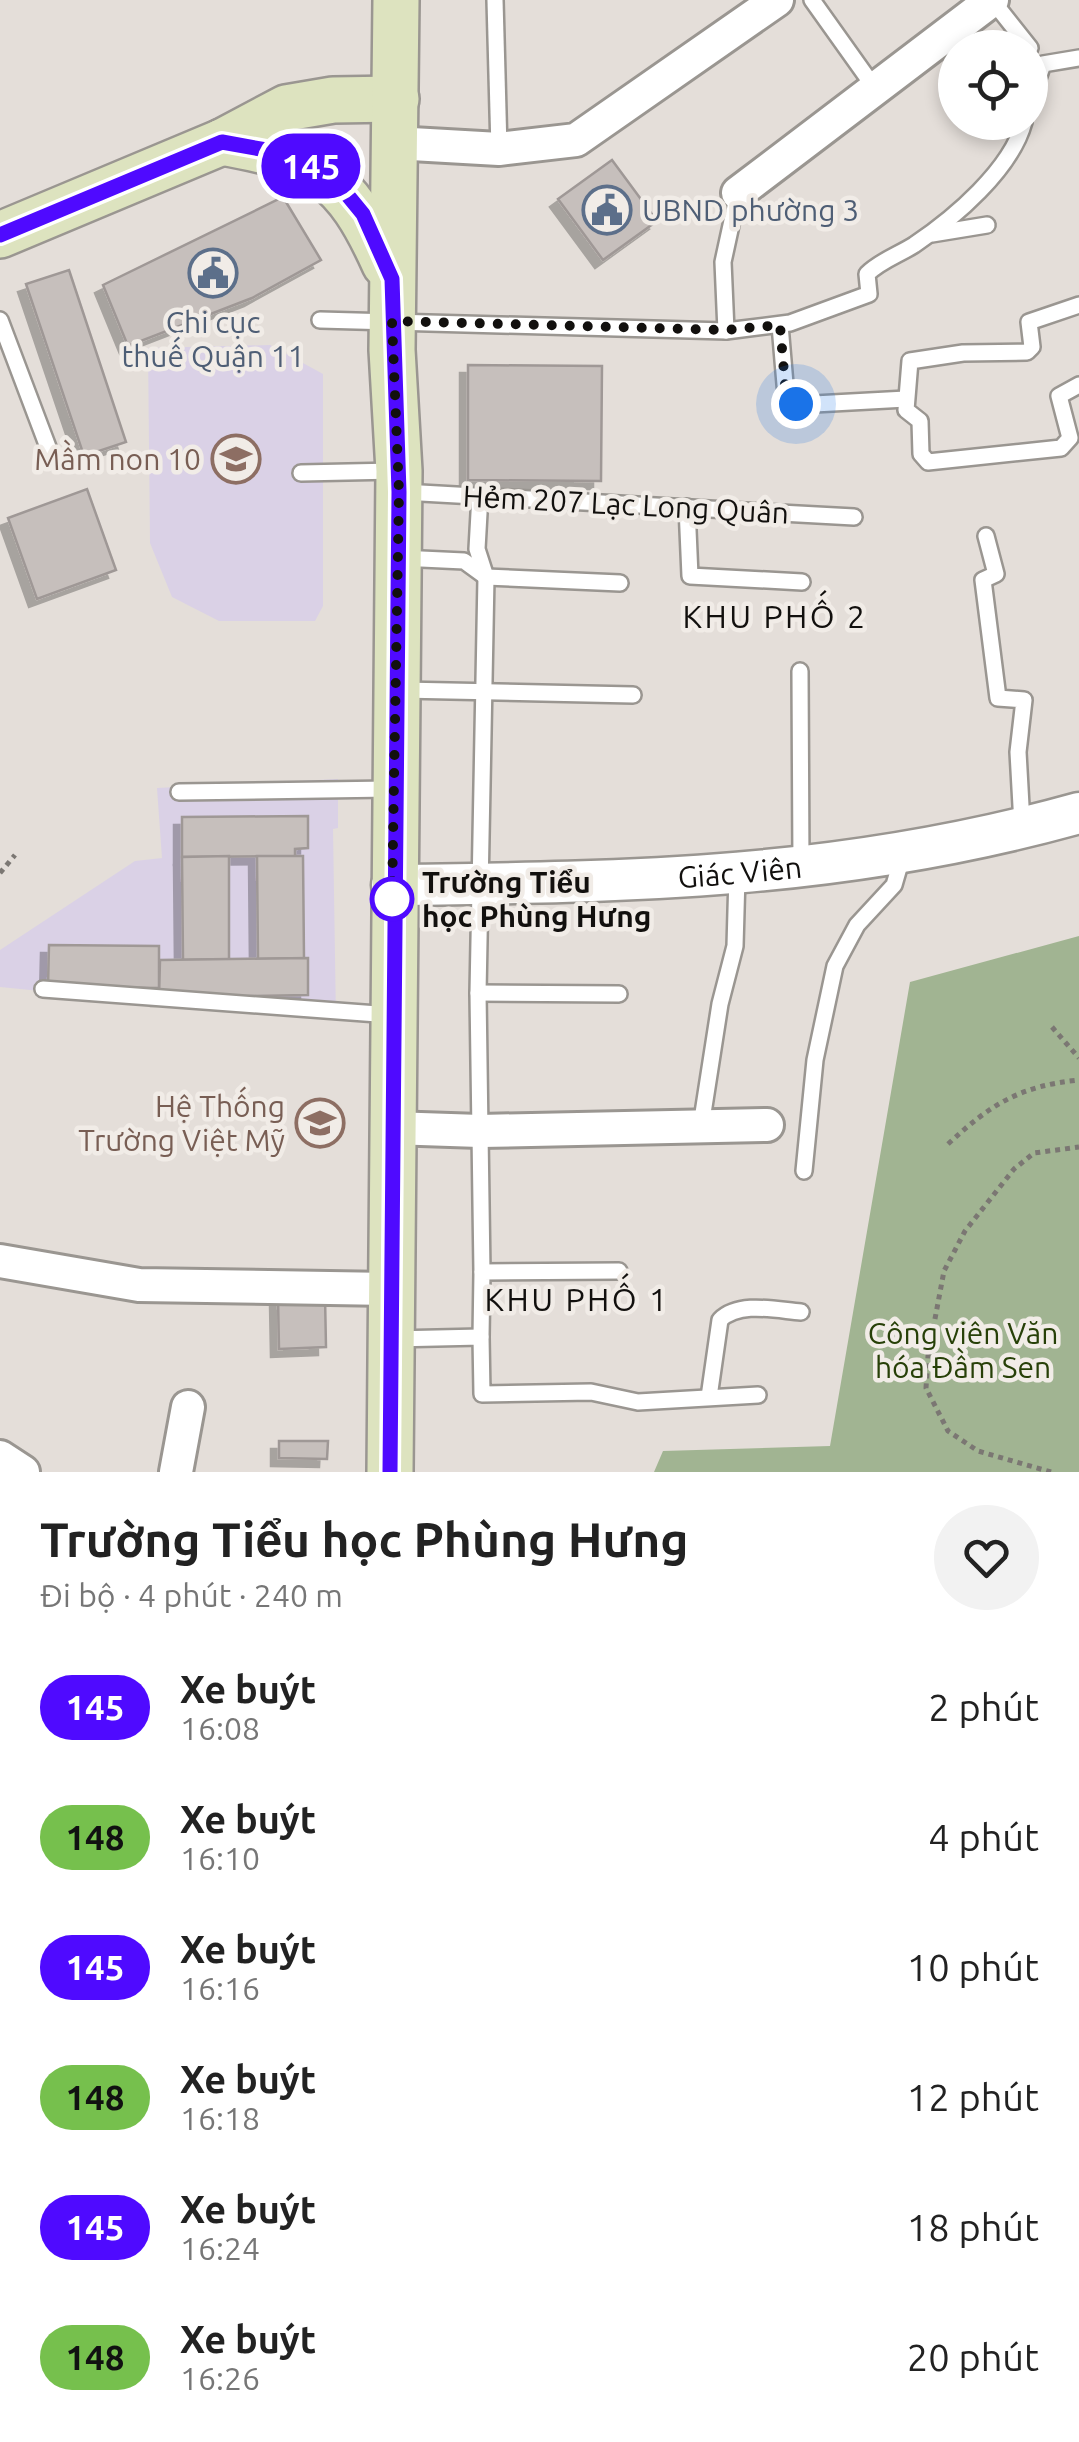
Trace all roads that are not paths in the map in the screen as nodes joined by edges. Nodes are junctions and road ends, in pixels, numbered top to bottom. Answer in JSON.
{"nodes":[{"id":1,"x":396,"y":0,"type":"edge"},
{"id":2,"x":495,"y":0,"type":"edge"},
{"id":3,"x":777,"y":0,"type":"edge"},
{"id":4,"x":812,"y":0,"type":"edge"},
{"id":5,"x":992,"y":0,"type":"edge"},
{"id":6,"x":1016,"y":30,"type":"edge"},
{"id":7,"x":1079,"y":58,"type":"edge"},
{"id":8,"x":1048,"y":63,"type":"edge"},
{"id":9,"x":874,"y":87,"type":"junction"},
{"id":10,"x":396,"y":99,"type":"junction"},
{"id":11,"x":1019,"y":140,"type":"edge"},
{"id":12,"x":222,"y":142,"type":"junction"},
{"id":13,"x":394,"y":144,"type":"junction"},
{"id":14,"x":499,"y":149,"type":"junction"},
{"id":15,"x":738,"y":193,"type":"joint"},
{"id":16,"x":987,"y":225,"type":"dead end"},
{"id":17,"x":2,"y":229,"type":"edge"},
{"id":18,"x":929,"y":234,"type":"junction"},
{"id":19,"x":392,"y":300,"type":"junction"},
{"id":20,"x":1079,"y":305,"type":"edge"},
{"id":21,"x":0,"y":320,"type":"edge"},
{"id":22,"x":320,"y":320,"type":"dead end"},
{"id":23,"x":780,"y":325,"type":"junction"},
{"id":24,"x":726,"y":330,"type":"junction"},
{"id":25,"x":4,"y":341,"type":"edge"},
{"id":26,"x":1079,"y":385,"type":"edge"},
{"id":27,"x":906,"y":399,"type":"junction"},
{"id":28,"x":51,"y":455,"type":"dead end"},
{"id":29,"x":301,"y":473,"type":"dead end"},
{"id":30,"x":399,"y":481,"type":"junction"},
{"id":31,"x":480,"y":495,"type":"junction"},
{"id":32,"x":688,"y":507,"type":"junction"},
{"id":33,"x":854,"y":517,"type":"dead end"},
{"id":34,"x":986,"y":536,"type":"dead end"},
{"id":35,"x":398,"y":558,"type":"junction"},
{"id":36,"x":486,"y":577,"type":"junction"},
{"id":37,"x":802,"y":582,"type":"dead end"},
{"id":38,"x":620,"y":583,"type":"dead end"},
{"id":39,"x":800,"y":671,"type":"dead end"},
{"id":40,"x":396,"y":690,"type":"junction"},
{"id":41,"x":481,"y":692,"type":"junction"},
{"id":42,"x":633,"y":696,"type":"dead end"},
{"id":43,"x":394,"y":789,"type":"junction"},
{"id":44,"x":179,"y":792,"type":"dead end"},
{"id":45,"x":1079,"y":812,"type":"edge"},
{"id":46,"x":1022,"y":828,"type":"junction"},
{"id":47,"x":902,"y":854,"type":"junction"},
{"id":48,"x":800,"y":869,"type":"junction"},
{"id":49,"x":737,"y":876,"type":"junction"},
{"id":50,"x":482,"y":884,"type":"junction"},
{"id":51,"x":392,"y":886,"type":"junction"},
{"id":52,"x":43,"y":989,"type":"dead end"},
{"id":53,"x":478,"y":994,"type":"junction"},
{"id":54,"x":619,"y":994,"type":"dead end"},
{"id":55,"x":391,"y":1016,"type":"junction"},
{"id":56,"x":701,"y":1126,"type":"junction"},
{"id":57,"x":768,"y":1126,"type":"dead end"},
{"id":58,"x":391,"y":1128,"type":"junction"},
{"id":59,"x":480,"y":1132,"type":"junction"},
{"id":60,"x":804,"y":1171,"type":"dead end"},
{"id":61,"x":0,"y":1261,"type":"edge"},
{"id":62,"x":619,"y":1271,"type":"dead end"},
{"id":63,"x":482,"y":1272,"type":"junction"},
{"id":64,"x":390,"y":1289,"type":"junction"},
{"id":65,"x":801,"y":1312,"type":"dead end"},
{"id":66,"x":481,"y":1337,"type":"junction"},
{"id":67,"x":389,"y":1339,"type":"junction"},
{"id":68,"x":758,"y":1395,"type":"dead end"},
{"id":69,"x":709,"y":1398,"type":"junction"},
{"id":70,"x":188,"y":1407,"type":"dead end"},
{"id":71,"x":0,"y":1457,"type":"edge"},
{"id":72,"x":23,"y":1472,"type":"edge"},
{"id":73,"x":176,"y":1472,"type":"edge"},
{"id":74,"x":390,"y":1472,"type":"edge"}],
"edges":[{"from":1,"to":10,"type":"main road"},
{"from":2,"to":14,"type":"lane"},
{"from":3,"to":14,"type":"street"},
{"from":4,"to":9,"type":"lane"},
{"from":5,"to":6,"type":"lane"},
{"from":5,"to":9,"type":"street"},
{"from":7,"to":8,"type":"lane"},
{"from":9,"to":15,"type":"street"},
{"from":10,"to":12,"type":"main road"},
{"from":10,"to":13,"type":"main road"},
{"from":11,"to":18,"type":"lane"},
{"from":12,"to":17,"type":"main road"},
{"from":12,"to":19,"type":"main road"},
{"from":13,"to":14,"type":"street"},
{"from":13,"to":19,"type":"main road"},
{"from":15,"to":24,"type":"lane"},
{"from":16,"to":18,"type":"lane"},
{"from":18,"to":23,"type":"lane"},
{"from":19,"to":22,"type":"lane"},
{"from":19,"to":24,"type":"lane"},
{"from":19,"to":30,"type":"main road"},
{"from":20,"to":27,"type":"lane"},
{"from":21,"to":25,"type":"lane"},
{"from":23,"to":24,"type":"lane"},
{"from":23,"to":27,"type":"lane"},
{"from":25,"to":28,"type":"lane"},
{"from":26,"to":27,"type":"lane"},
{"from":29,"to":30,"type":"lane","name":"Hẻm 207 Lạc Long Quân"},
{"from":30,"to":31,"type":"lane","name":"Hẻm 207 Lạc Long Quân"},
{"from":30,"to":35,"type":"main road"},
{"from":31,"to":32,"type":"lane","name":"Hẻm 207 Lạc Long Quân"},
{"from":31,"to":36,"type":"lane"},
{"from":32,"to":33,"type":"lane","name":"Hẻm 207 Lạc Long Quân"},
{"from":32,"to":37,"type":"lane"},
{"from":34,"to":46,"type":"lane"},
{"from":35,"to":36,"type":"lane"},
{"from":35,"to":40,"type":"main road"},
{"from":36,"to":38,"type":"lane"},
{"from":36,"to":41,"type":"lane"},
{"from":39,"to":48,"type":"lane"},
{"from":40,"to":41,"type":"lane"},
{"from":40,"to":43,"type":"main road"},
{"from":41,"to":42,"type":"lane"},
{"from":41,"to":50,"type":"lane"},
{"from":43,"to":44,"type":"lane"},
{"from":43,"to":51,"type":"main road"},
{"from":45,"to":46,"type":"street","name":"Giác Viên"},
{"from":46,"to":47,"type":"street","name":"Giác Viên"},
{"from":47,"to":48,"type":"street","name":"Giác Viên"},
{"from":47,"to":60,"type":"lane"},
{"from":48,"to":49,"type":"street","name":"Giác Viên"},
{"from":49,"to":50,"type":"street","name":"Giác Viên"},
{"from":49,"to":56,"type":"lane"},
{"from":50,"to":51,"type":"street","name":"Giác Viên"},
{"from":50,"to":53,"type":"lane"},
{"from":51,"to":55,"type":"main road"},
{"from":52,"to":55,"type":"lane"},
{"from":53,"to":54,"type":"lane"},
{"from":53,"to":59,"type":"lane"},
{"from":55,"to":58,"type":"main road"},
{"from":56,"to":57,"type":"street"},
{"from":56,"to":59,"type":"street"},
{"from":58,"to":59,"type":"street"},
{"from":58,"to":64,"type":"main road"},
{"from":59,"to":63,"type":"lane"},
{"from":61,"to":64,"type":"street"},
{"from":62,"to":63,"type":"lane"},
{"from":63,"to":66,"type":"lane"},
{"from":64,"to":67,"type":"main road"},
{"from":65,"to":69,"type":"lane"},
{"from":66,"to":67,"type":"lane"},
{"from":66,"to":69,"type":"lane"},
{"from":67,"to":74,"type":"main road"},
{"from":68,"to":69,"type":"lane"},
{"from":70,"to":73,"type":"street"},
{"from":71,"to":72,"type":"street"}]}
